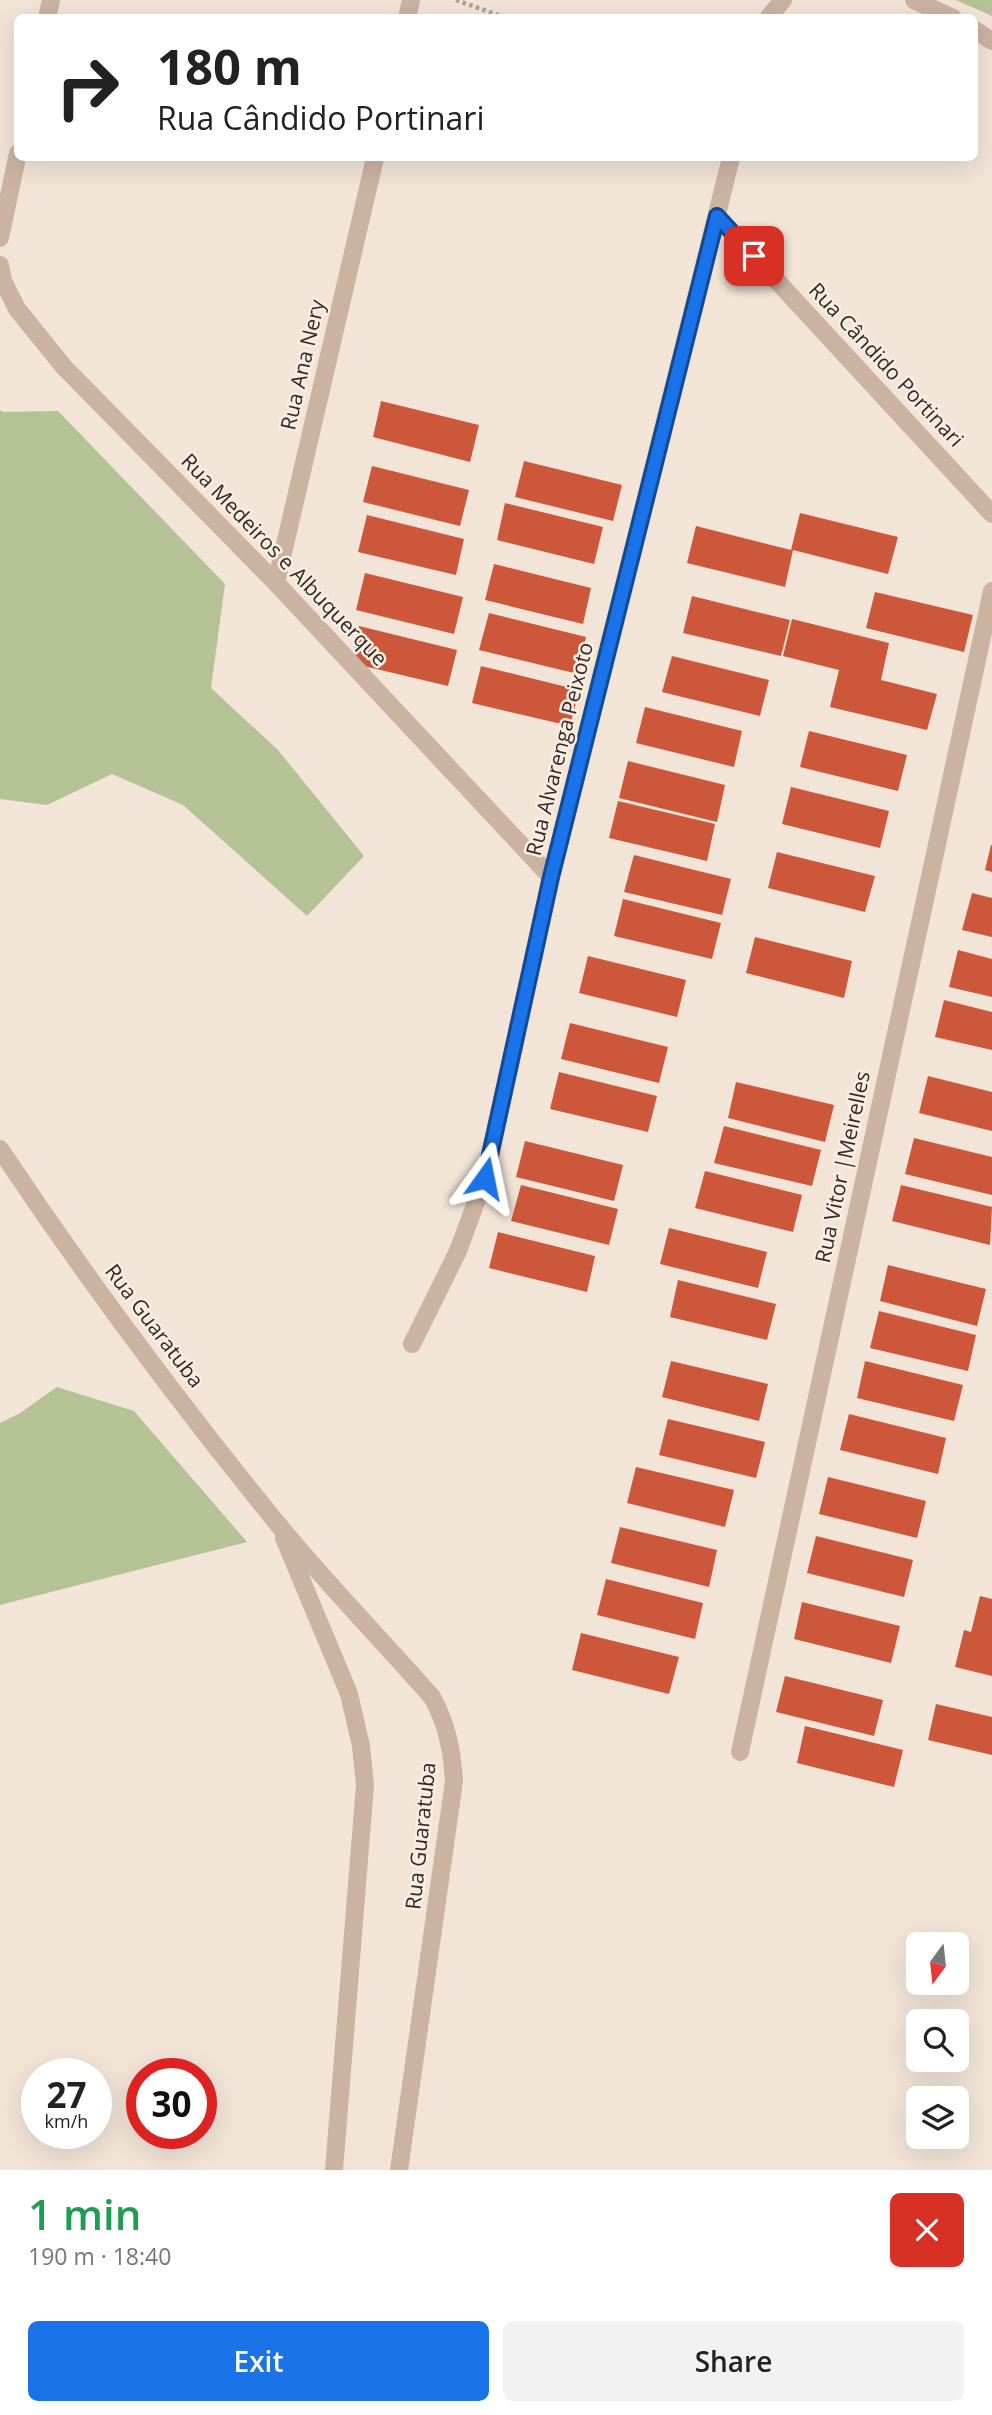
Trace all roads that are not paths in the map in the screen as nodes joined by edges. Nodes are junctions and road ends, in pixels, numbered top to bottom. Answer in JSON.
{"nodes":[{"id":1,"x":783,"y":0,"type":"edge"},
{"id":2,"x":914,"y":0,"type":"edge"},
{"id":3,"x":771,"y":14,"type":"edge"},
{"id":4,"x":944,"y":14,"type":"edge"},
{"id":5,"x":16,"y":161,"type":"edge"},
{"id":6,"x":374,"y":161,"type":"edge"},
{"id":7,"x":729,"y":161,"type":"edge"},
{"id":8,"x":717,"y":216,"type":"junction"},
{"id":9,"x":0,"y":238,"type":"edge"},
{"id":10,"x":0,"y":265,"type":"edge"},
{"id":11,"x":992,"y":514,"type":"edge"},
{"id":12,"x":276,"y":583,"type":"junction"},
{"id":13,"x":992,"y":591,"type":"edge"},
{"id":14,"x":551,"y":877,"type":"junction"},
{"id":15,"x":0,"y":1149,"type":"edge"},
{"id":16,"x":412,"y":1344,"type":"dead end"},
{"id":17,"x":278,"y":1525,"type":"junction"},
{"id":18,"x":740,"y":1752,"type":"dead end"},
{"id":19,"x":334,"y":2170,"type":"edge"},
{"id":20,"x":399,"y":2170,"type":"edge"}],
"edges":[{"from":1,"to":3,"type":"street"},
{"from":2,"to":4,"type":"street"},
{"from":5,"to":9,"type":"street"},
{"from":6,"to":12,"type":"street","name":"Rua Ana Nery"},
{"from":7,"to":8,"type":"street","name":"Rua Alvarenga Peixoto"},
{"from":8,"to":11,"type":"street","name":"Rua Cândido Portinari"},
{"from":8,"to":14,"type":"street","name":"Rua Alvarenga Peixoto"},
{"from":10,"to":12,"type":"street","name":"Rua Medeiros e Albuquerque"},
{"from":12,"to":14,"type":"street","name":"Rua Medeiros e Albuquerque"},
{"from":13,"to":18,"type":"street","name":"Rua Vitor |Meirelles"},
{"from":14,"to":16,"type":"street","name":"Rua Alvarenga Peixoto"},
{"from":15,"to":17,"type":"street","name":"Rua Guaratuba"},
{"from":17,"to":19,"type":"street","name":"Rua Guaratuba"},
{"from":17,"to":20,"type":"street","name":"Rua Guaratuba"}]}
